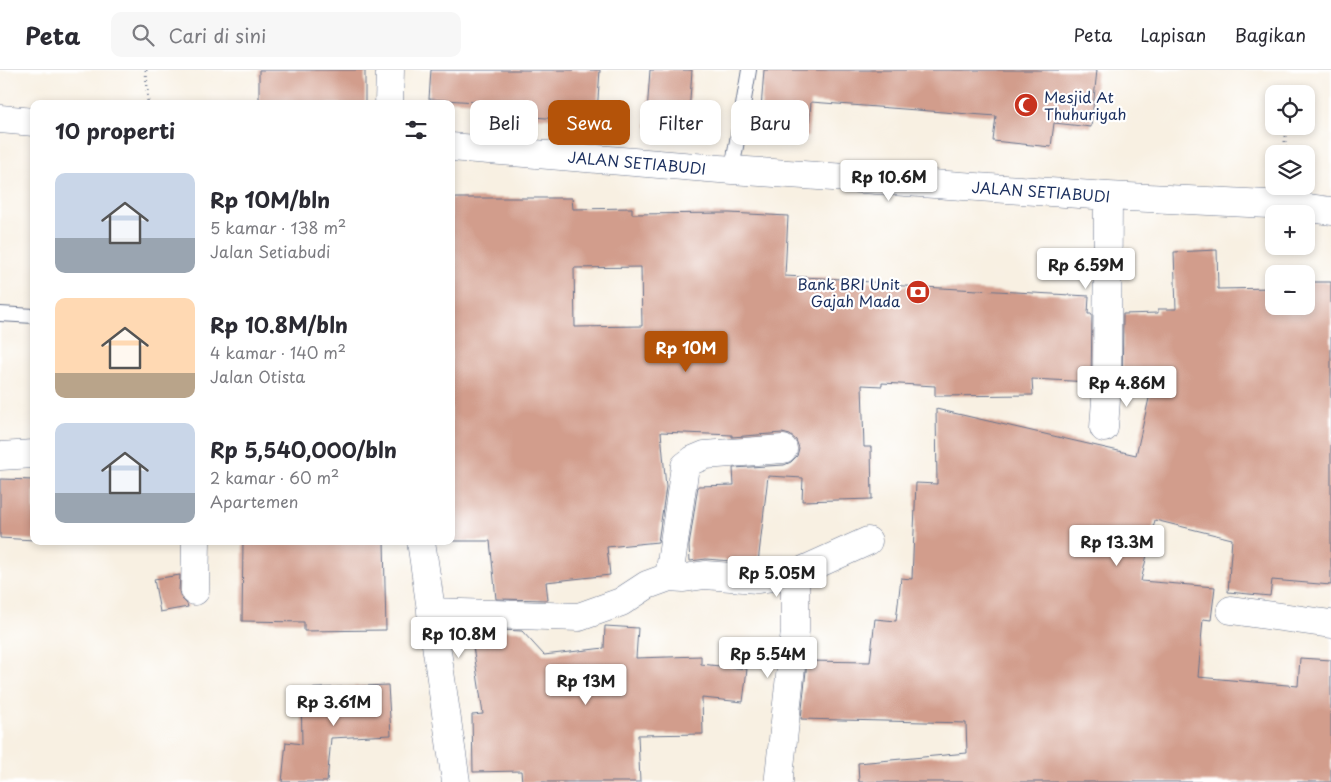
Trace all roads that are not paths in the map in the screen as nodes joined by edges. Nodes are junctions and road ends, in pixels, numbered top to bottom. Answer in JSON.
{"nodes":[{"id":1,"x":390,"y":70,"type":"edge"},
{"id":2,"x":748,"y":70,"type":"edge"},
{"id":3,"x":388,"y":100,"type":"edge"},
{"id":4,"x":0,"y":119,"type":"edge"},
{"id":5,"x":30,"y":122,"type":"edge"},
{"id":6,"x":455,"y":147,"type":"edge"},
{"id":7,"x":732,"y":170,"type":"junction"},
{"id":8,"x":1108,"y":196,"type":"junction"},
{"id":9,"x":1331,"y":211,"type":"edge"},
{"id":10,"x":0,"y":314,"type":"edge"},
{"id":11,"x":30,"y":316,"type":"edge"},
{"id":12,"x":1104,"y":428,"type":"dead end"},
{"id":13,"x":783,"y":449,"type":"dead end"},
{"id":14,"x":30,"y":454,"type":"edge"},
{"id":15,"x":0,"y":456,"type":"edge"},
{"id":16,"x":868,"y":541,"type":"dead end"},
{"id":17,"x":196,"y":545,"type":"edge"},
{"id":18,"x":422,"y":545,"type":"edge"},
{"id":19,"x":795,"y":574,"type":"junction"},
{"id":20,"x":669,"y":577,"type":"junction"},
{"id":21,"x":195,"y":591,"type":"dead end"},
{"id":22,"x":1231,"y":610,"type":"dead end"},
{"id":23,"x":431,"y":612,"type":"junction"},
{"id":24,"x":1331,"y":624,"type":"edge"},
{"id":25,"x":456,"y":782,"type":"edge"},
{"id":26,"x":780,"y":782,"type":"edge"}],
"edges":[{"from":1,"to":3,"type":"street"},
{"from":2,"to":7,"type":"lane"},
{"from":4,"to":5,"type":"street"},
{"from":6,"to":7,"type":"street","name":"JALAN SETIABUDI"},
{"from":7,"to":8,"type":"street","name":"JALAN SETIABUDI"},
{"from":8,"to":9,"type":"street","name":"JALAN SETIABUDI"},
{"from":8,"to":12,"type":"street"},
{"from":10,"to":11,"type":"lane"},
{"from":13,"to":20,"type":"street"},
{"from":14,"to":15,"type":"street"},
{"from":16,"to":19,"type":"street"},
{"from":17,"to":21,"type":"street"},
{"from":18,"to":23,"type":"street"},
{"from":19,"to":20,"type":"street"},
{"from":19,"to":26,"type":"street"},
{"from":20,"to":23,"type":"street"},
{"from":22,"to":24,"type":"street"},
{"from":23,"to":25,"type":"street"}]}
